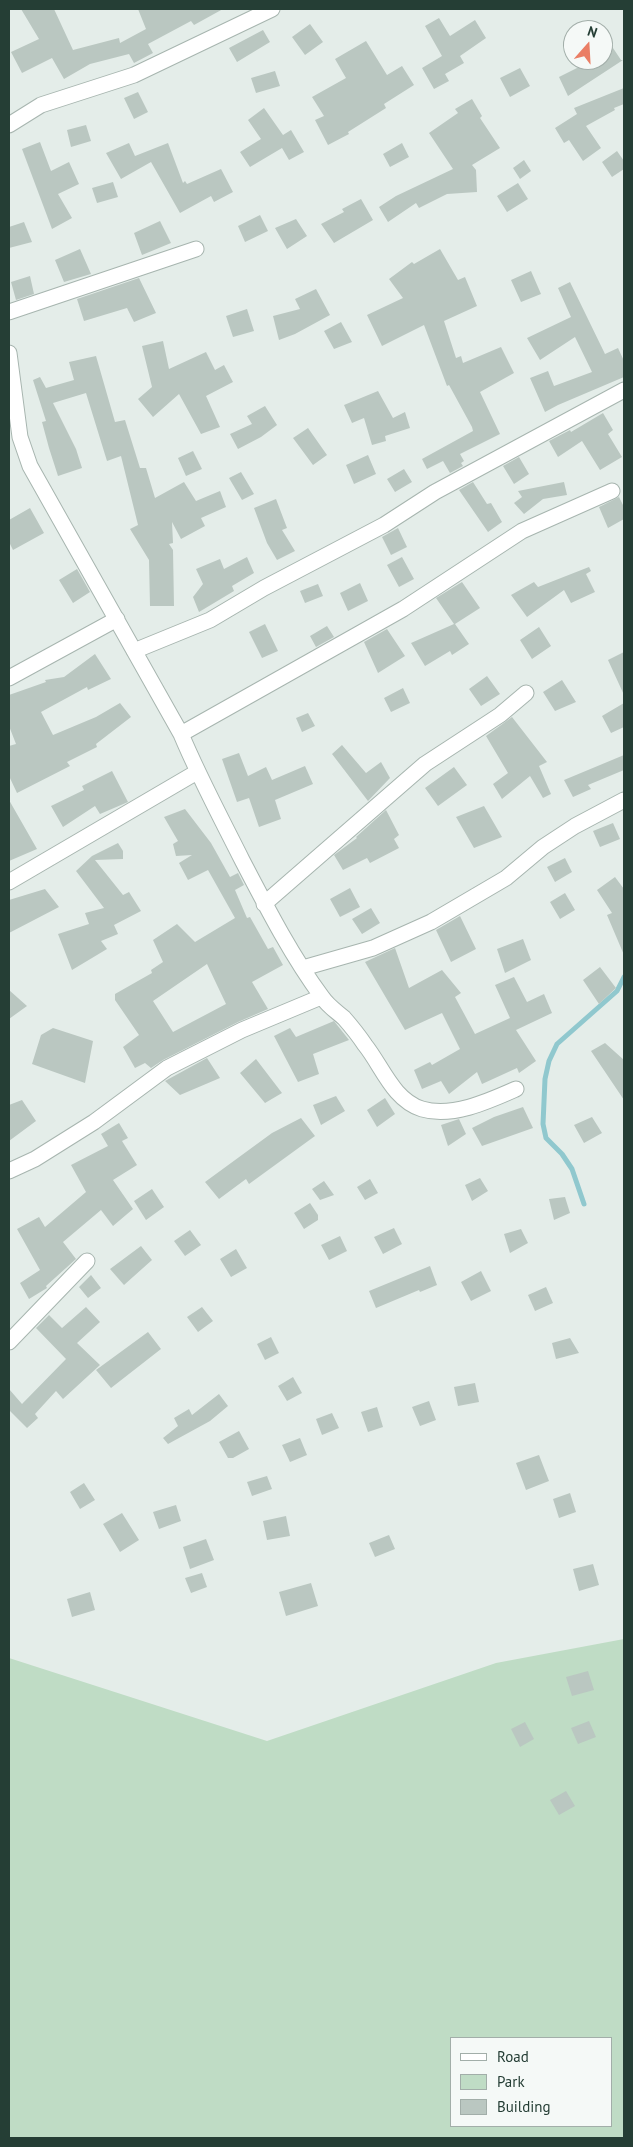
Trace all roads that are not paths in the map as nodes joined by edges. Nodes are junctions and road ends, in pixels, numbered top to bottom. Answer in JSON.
{"nodes":[{"id":1,"x":272,"y":9,"type":"edge"},
{"id":2,"x":9,"y":125,"type":"edge"},
{"id":3,"x":196,"y":249,"type":"dead end"},
{"id":4,"x":9,"y":312,"type":"edge"},
{"id":5,"x":9,"y":353,"type":"edge"},
{"id":6,"x":624,"y":390,"type":"edge"},
{"id":7,"x":612,"y":491,"type":"dead end"},
{"id":8,"x":117,"y":619,"type":"junction"},
{"id":9,"x":134,"y":651,"type":"junction"},
{"id":10,"x":9,"y":678,"type":"edge"},
{"id":11,"x":526,"y":693,"type":"dead end"},
{"id":12,"x":181,"y":734,"type":"junction"},
{"id":13,"x":197,"y":772,"type":"junction"},
{"id":14,"x":624,"y":800,"type":"edge"},
{"id":15,"x":9,"y":882,"type":"edge"},
{"id":16,"x":264,"y":904,"type":"junction"},
{"id":17,"x":303,"y":968,"type":"junction"},
{"id":18,"x":321,"y":997,"type":"junction"},
{"id":19,"x":516,"y":1089,"type":"dead end"},
{"id":20,"x":9,"y":1171,"type":"edge"},
{"id":21,"x":87,"y":1262,"type":"dead end"},
{"id":22,"x":9,"y":1342,"type":"edge"}],
"edges":[{"from":1,"to":2,"type":"street"},
{"from":3,"to":4,"type":"street"},
{"from":5,"to":8,"type":"street"},
{"from":6,"to":9,"type":"street"},
{"from":7,"to":12,"type":"street"},
{"from":8,"to":9,"type":"street"},
{"from":8,"to":10,"type":"street"},
{"from":9,"to":12,"type":"street"},
{"from":11,"to":16,"type":"street"},
{"from":12,"to":13,"type":"street"},
{"from":13,"to":15,"type":"street"},
{"from":13,"to":16,"type":"street"},
{"from":14,"to":17,"type":"street"},
{"from":16,"to":17,"type":"street"},
{"from":17,"to":18,"type":"street"},
{"from":18,"to":19,"type":"street"},
{"from":18,"to":20,"type":"street"},
{"from":21,"to":22,"type":"street"}]}
